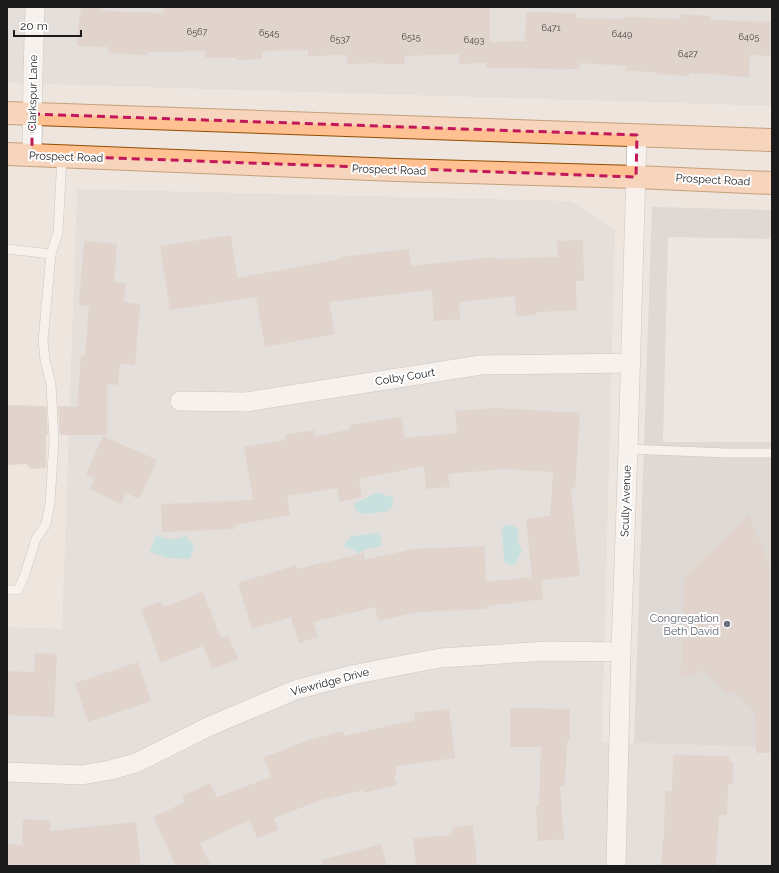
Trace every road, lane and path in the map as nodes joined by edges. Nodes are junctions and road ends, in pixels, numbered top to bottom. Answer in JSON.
{"nodes":[{"id":1,"x":35,"y":7,"type":"edge"},
{"id":2,"x":7,"y":113,"type":"edge"},
{"id":3,"x":32,"y":114,"type":"junction"},
{"id":4,"x":637,"y":135,"type":"junction"},
{"id":5,"x":772,"y":140,"type":"edge"},
{"id":6,"x":7,"y":154,"type":"edge"},
{"id":7,"x":32,"y":155,"type":"junction"},
{"id":8,"x":62,"y":156,"type":"junction"},
{"id":9,"x":636,"y":177,"type":"junction"},
{"id":10,"x":772,"y":183,"type":"edge"},
{"id":11,"x":7,"y":250,"type":"edge"},
{"id":12,"x":51,"y":254,"type":"junction"},
{"id":13,"x":630,"y":363,"type":"junction"},
{"id":14,"x":180,"y":401,"type":"dead end"},
{"id":15,"x":628,"y":448,"type":"junction"},
{"id":16,"x":772,"y":453,"type":"edge"},
{"id":17,"x":7,"y":590,"type":"edge"},
{"id":18,"x":621,"y":652,"type":"junction"},
{"id":19,"x":7,"y":772,"type":"edge"},
{"id":20,"x":616,"y":866,"type":"edge"}],
"edges":[{"from":1,"to":3,"type":"street","name":"Clarkspur Lane"},
{"from":2,"to":3,"type":"main road"},
{"from":3,"to":4,"type":"main road"},
{"from":3,"to":7,"type":"street","name":"Clarkspur Lane"},
{"from":4,"to":5,"type":"main road"},
{"from":4,"to":9,"type":"street","name":"Scully Avenue"},
{"from":6,"to":7,"type":"main road","name":"Prospect Road"},
{"from":7,"to":8,"type":"main road","name":"Prospect Road"},
{"from":8,"to":9,"type":"main road","name":"Prospect Road"},
{"from":8,"to":12,"type":"lane"},
{"from":9,"to":10,"type":"main road","name":"Prospect Road"},
{"from":9,"to":13,"type":"street","name":"Scully Avenue"},
{"from":11,"to":12,"type":"lane"},
{"from":12,"to":17,"type":"lane"},
{"from":13,"to":14,"type":"street","name":"Colby Court"},
{"from":13,"to":15,"type":"street","name":"Scully Avenue"},
{"from":15,"to":16,"type":"lane"},
{"from":15,"to":18,"type":"street","name":"Scully Avenue"},
{"from":18,"to":19,"type":"street","name":"Viewridge Drive"},
{"from":18,"to":20,"type":"street","name":"Scully Avenue"}]}
